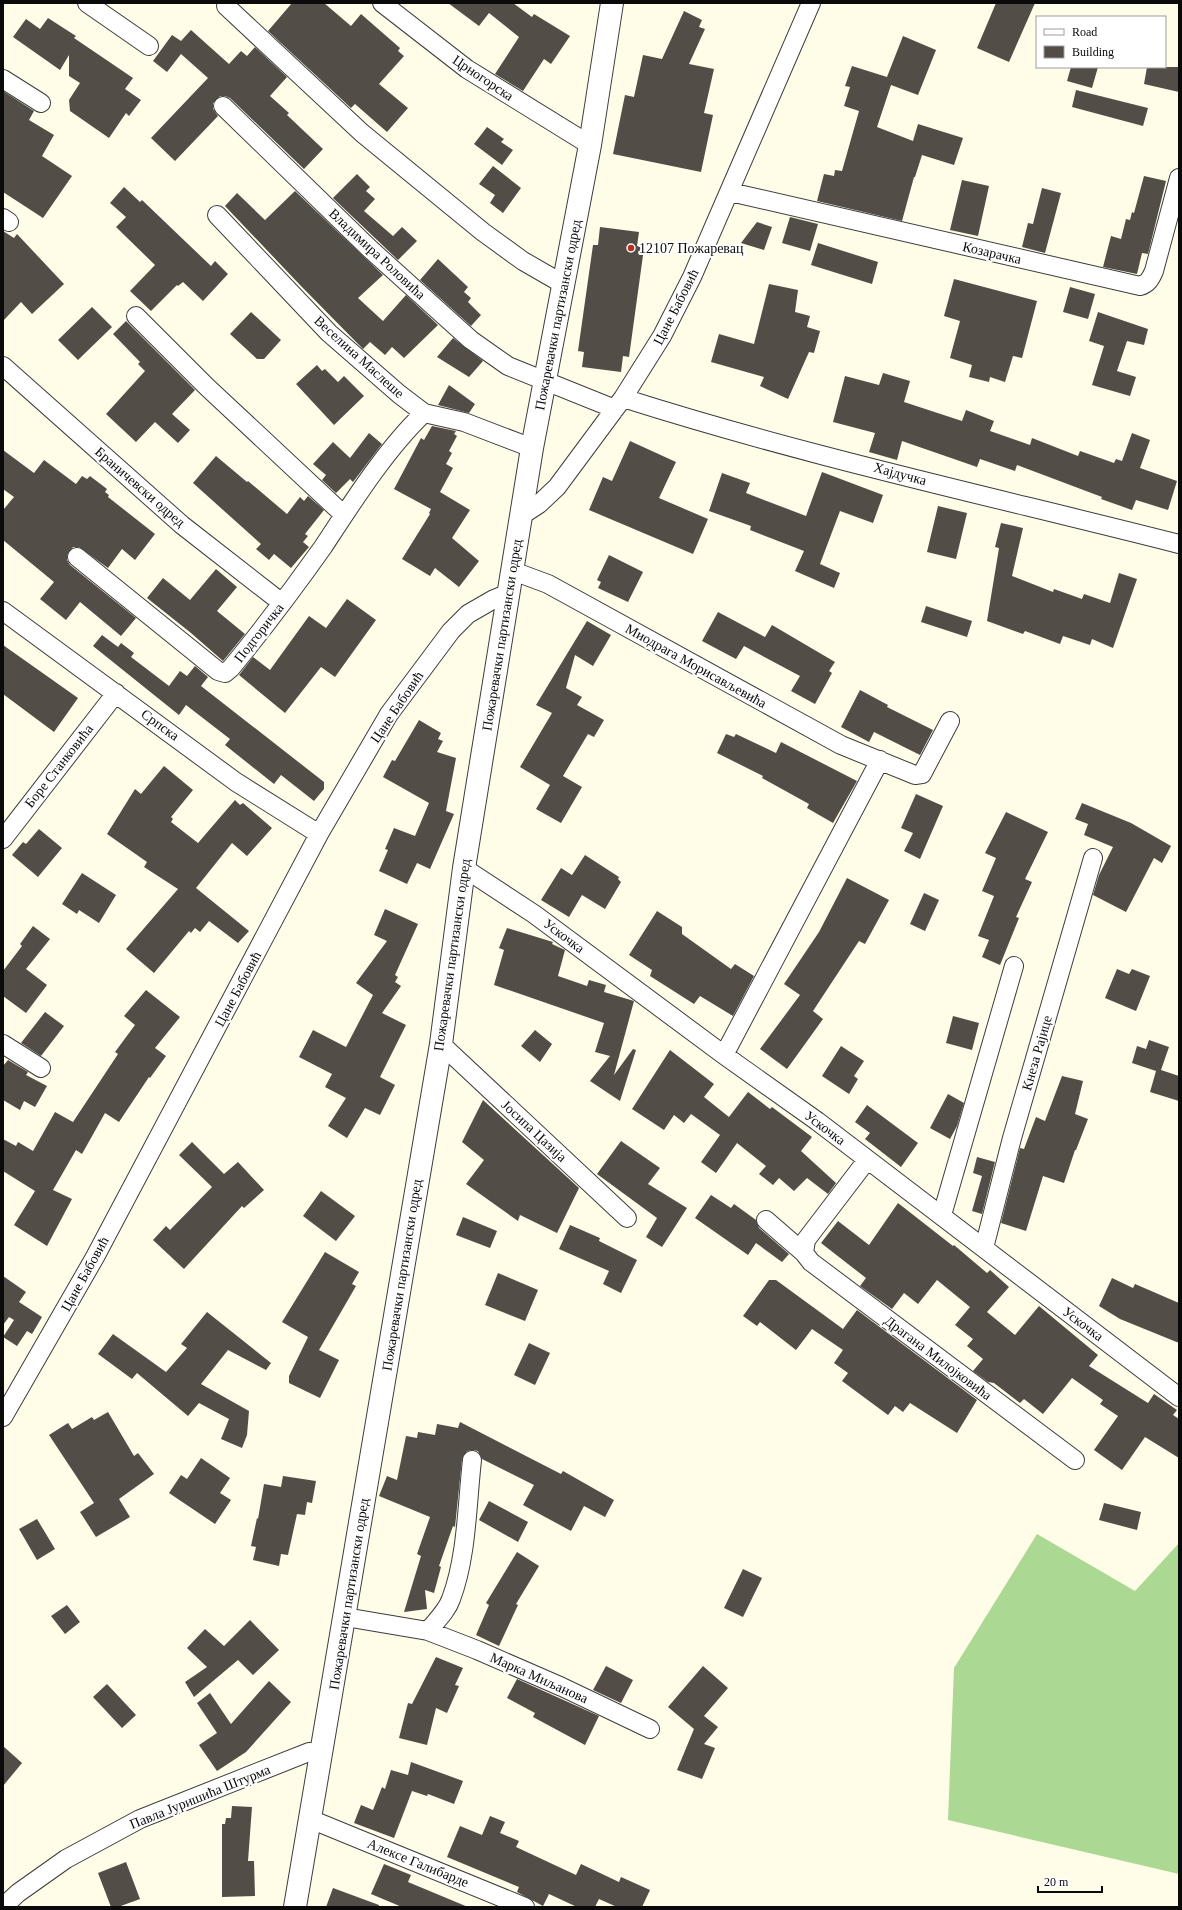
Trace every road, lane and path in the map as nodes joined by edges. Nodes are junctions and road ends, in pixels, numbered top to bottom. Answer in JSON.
{"nodes":[{"id":1,"x":86,"y":3,"type":"edge"},
{"id":2,"x":382,"y":3,"type":"edge"},
{"id":3,"x":612,"y":3,"type":"edge"},
{"id":4,"x":811,"y":3,"type":"edge"},
{"id":5,"x":226,"y":6,"type":"dead end"},
{"id":6,"x":149,"y":46,"type":"dead end"},
{"id":7,"x":3,"y":79,"type":"edge"},
{"id":8,"x":41,"y":103,"type":"dead end"},
{"id":9,"x":223,"y":106,"type":"dead end"},
{"id":10,"x":590,"y":145,"type":"junction"},
{"id":11,"x":1179,"y":178,"type":"edge"},
{"id":12,"x":730,"y":192,"type":"junction"},
{"id":13,"x":217,"y":215,"type":"dead end"},
{"id":14,"x":564,"y":284,"type":"junction"},
{"id":15,"x":136,"y":316,"type":"dead end"},
{"id":16,"x":3,"y":366,"type":"edge"},
{"id":17,"x":546,"y":381,"type":"junction"},
{"id":18,"x":619,"y":404,"type":"junction"},
{"id":19,"x":424,"y":413,"type":"junction"},
{"id":20,"x":532,"y":448,"type":"junction"},
{"id":21,"x":344,"y":515,"type":"junction"},
{"id":22,"x":522,"y":515,"type":"junction"},
{"id":23,"x":1179,"y":544,"type":"edge"},
{"id":24,"x":77,"y":557,"type":"dead end"},
{"id":25,"x":513,"y":571,"type":"junction"},
{"id":26,"x":509,"y":593,"type":"junction"},
{"id":27,"x":282,"y":603,"type":"junction"},
{"id":28,"x":3,"y":612,"type":"edge"},
{"id":29,"x":116,"y":693,"type":"junction"},
{"id":30,"x":950,"y":720,"type":"dead end"},
{"id":31,"x":880,"y":760,"type":"junction"},
{"id":32,"x":319,"y":834,"type":"junction"},
{"id":33,"x":3,"y":839,"type":"edge"},
{"id":34,"x":1093,"y":858,"type":"dead end"},
{"id":35,"x":464,"y":868,"type":"junction"},
{"id":36,"x":1014,"y":966,"type":"dead end"},
{"id":37,"x":3,"y":1044,"type":"edge"},
{"id":38,"x":441,"y":1044,"type":"junction"},
{"id":39,"x":724,"y":1055,"type":"junction"},
{"id":40,"x":41,"y":1068,"type":"dead end"},
{"id":41,"x":867,"y":1160,"type":"junction"},
{"id":42,"x":942,"y":1215,"type":"junction"},
{"id":43,"x":627,"y":1218,"type":"dead end"},
{"id":44,"x":766,"y":1220,"type":"dead end"},
{"id":45,"x":984,"y":1248,"type":"junction"},
{"id":46,"x":804,"y":1253,"type":"junction"},
{"id":47,"x":1179,"y":1397,"type":"edge"},
{"id":48,"x":3,"y":1417,"type":"edge"},
{"id":49,"x":472,"y":1460,"type":"dead end"},
{"id":50,"x":1075,"y":1460,"type":"dead end"},
{"id":51,"x":345,"y":1617,"type":"junction"},
{"id":52,"x":428,"y":1631,"type":"junction"},
{"id":53,"x":650,"y":1729,"type":"dead end"},
{"id":54,"x":322,"y":1754,"type":"junction"},
{"id":55,"x":310,"y":1819,"type":"junction"},
{"id":56,"x":3,"y":1907,"type":"edge"},
{"id":57,"x":295,"y":1907,"type":"edge"},
{"id":58,"x":525,"y":1907,"type":"edge"}],
"edges":[{"from":1,"to":6,"type":"street"},
{"from":2,"to":10,"type":"street","name":"Црногорска"},
{"from":3,"to":10,"type":"street","name":"Пожаревачки партизански одред"},
{"from":4,"to":12,"type":"street","name":"Цане Бабовић"},
{"from":5,"to":14,"type":"street"},
{"from":7,"to":8,"type":"street"},
{"from":9,"to":17,"type":"street","name":"Владимира Роловића"},
{"from":10,"to":14,"type":"street","name":"Пожаревачки партизански одред"},
{"from":11,"to":12,"type":"street","name":"Козарачка"},
{"from":12,"to":18,"type":"street","name":"Цане Бабовић"},
{"from":13,"to":19,"type":"street","name":"Веселина Маслеше"},
{"from":14,"to":17,"type":"street","name":"Пожаревачки партизански одред"},
{"from":15,"to":21,"type":"street"},
{"from":16,"to":27,"type":"street","name":"Браничевски одред"},
{"from":17,"to":18,"type":"street","name":"Владимира Роловића"},
{"from":17,"to":20,"type":"street","name":"Пожаревачки партизански одред"},
{"from":18,"to":22,"type":"street","name":"Цане Бабовић"},
{"from":18,"to":23,"type":"street","name":"Хајдучка"},
{"from":19,"to":20,"type":"street","name":"Веселина Маслеше"},
{"from":19,"to":21,"type":"street","name":"Подгоричка"},
{"from":20,"to":22,"type":"street","name":"Пожаревачки партизански одред"},
{"from":21,"to":27,"type":"street","name":"Подгоричка"},
{"from":22,"to":25,"type":"street","name":"Пожаревачки партизански одред"},
{"from":24,"to":27,"type":"street","name":"Подгоричка"},
{"from":25,"to":26,"type":"street","name":"Пожаревачки партизански одред"},
{"from":25,"to":31,"type":"street","name":"Миодрага Морисављевића"},
{"from":26,"to":32,"type":"street","name":"Цане Бабовић"},
{"from":26,"to":35,"type":"street","name":"Пожаревачки партизански одред"},
{"from":28,"to":29,"type":"street","name":"Српска"},
{"from":29,"to":32,"type":"street","name":"Српска"},
{"from":29,"to":33,"type":"street","name":"Боре Станковића"},
{"from":30,"to":31,"type":"street","name":"Миодрага Морисављевића"},
{"from":31,"to":39,"type":"street"},
{"from":32,"to":48,"type":"street","name":"Цане Бабовић"},
{"from":34,"to":45,"type":"street","name":"Кнеза Рајице"},
{"from":35,"to":38,"type":"street","name":"Пожаревачки партизански одред"},
{"from":35,"to":39,"type":"street","name":"Ускочка"},
{"from":36,"to":42,"type":"street"},
{"from":37,"to":40,"type":"street"},
{"from":38,"to":43,"type":"street","name":"Јосипа Цазија"},
{"from":38,"to":51,"type":"street","name":"Пожаревачки партизански одред"},
{"from":39,"to":41,"type":"street","name":"Ускочка"},
{"from":41,"to":42,"type":"street","name":"Ускочка"},
{"from":41,"to":46,"type":"street"},
{"from":42,"to":45,"type":"street","name":"Ускочка"},
{"from":44,"to":46,"type":"street","name":"Драгана Милојковића"},
{"from":45,"to":47,"type":"street","name":"Ускочка"},
{"from":46,"to":50,"type":"street","name":"Драгана Милојковића"},
{"from":49,"to":52,"type":"street"},
{"from":51,"to":52,"type":"street","name":"Марка Миљанова"},
{"from":51,"to":54,"type":"street","name":"Пожаревачки партизански одред"},
{"from":52,"to":53,"type":"street","name":"Марка Миљанова"},
{"from":54,"to":55,"type":"street","name":"Пожаревачки партизански одред"},
{"from":54,"to":56,"type":"street","name":"Павла Јуришића Штурма"},
{"from":55,"to":57,"type":"street","name":"Пожаревачки партизански одред"},
{"from":55,"to":58,"type":"street","name":"Алексе Галибарде"}]}
